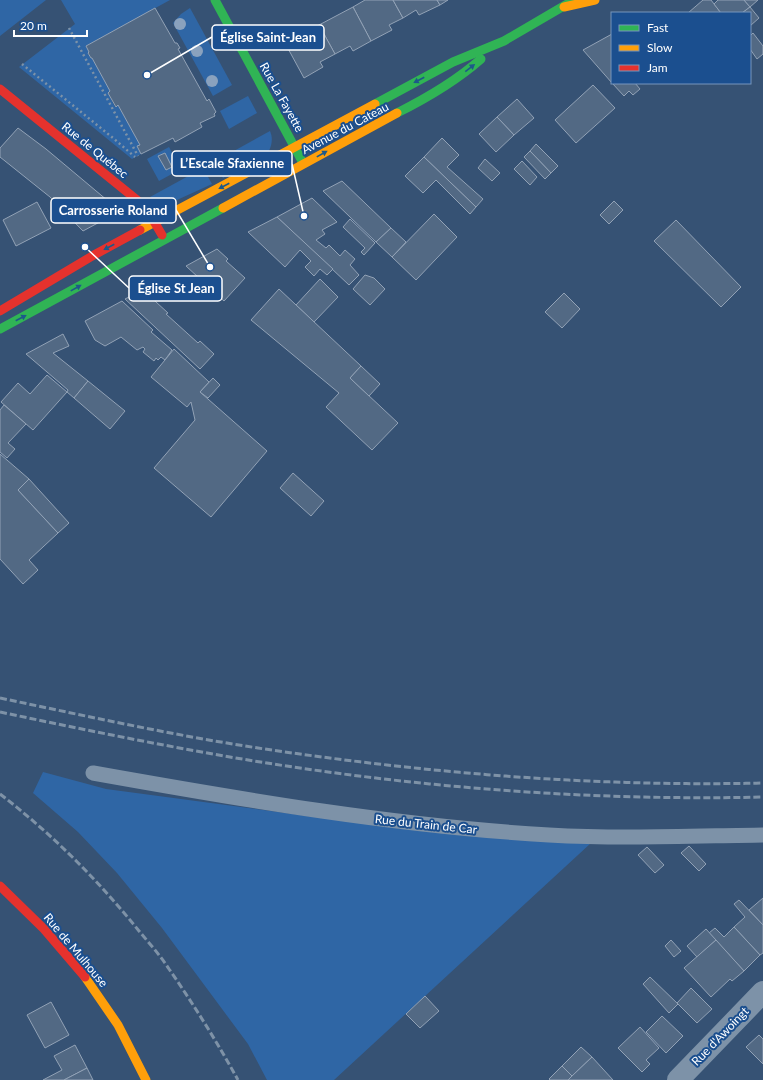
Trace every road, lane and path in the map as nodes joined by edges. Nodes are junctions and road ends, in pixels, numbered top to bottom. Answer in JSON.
{"nodes":[{"id":1,"x":215,"y":0,"type":"edge"},
{"id":2,"x":574,"y":0,"type":"edge"},
{"id":3,"x":595,"y":0,"type":"edge"},
{"id":4,"x":564,"y":7,"type":"junction"},
{"id":5,"x":69,"y":28,"type":"dead end"},
{"id":6,"x":504,"y":40,"type":"junction"},
{"id":7,"x":22,"y":64,"type":"dead end"},
{"id":8,"x":0,"y":89,"type":"edge"},
{"id":9,"x":295,"y":147,"type":"junction"},
{"id":10,"x":138,"y":156,"type":"dead end"},
{"id":11,"x":135,"y":157,"type":"dead end"},
{"id":12,"x":304,"y":164,"type":"junction"},
{"id":13,"x":156,"y":223,"type":"junction"},
{"id":14,"x":165,"y":240,"type":"junction"},
{"id":15,"x":0,"y":311,"type":"edge"},
{"id":16,"x":0,"y":329,"type":"edge"},
{"id":17,"x":93,"y":773,"type":"dead end"},
{"id":18,"x":763,"y":835,"type":"edge"},
{"id":19,"x":0,"y":886,"type":"edge"},
{"id":20,"x":763,"y":992,"type":"edge"},
{"id":21,"x":146,"y":1080,"type":"edge"},
{"id":22,"x":678,"y":1080,"type":"edge"}],
"edges":[{"from":1,"to":9,"type":"main road","name":"Rue La Fayette"},
{"from":2,"to":4,"type":"main road","name":"Avenue du Cateau"},
{"from":3,"to":4,"type":"main road","name":"Avenue du Cateau"},
{"from":4,"to":6,"type":"main road","name":"Avenue du Cateau"},
{"from":5,"to":10,"type":"path"},
{"from":6,"to":9,"type":"main road","name":"Avenue du Cateau","one_way":true},
{"from":12,"to":6,"type":"main road","name":"Avenue du Cateau","one_way":true},
{"from":7,"to":11,"type":"path"},
{"from":8,"to":13,"type":"main road","name":"Rue de Québec"},
{"from":9,"to":12,"type":"main road","name":"Rue La Fayette"},
{"from":9,"to":13,"type":"main road","name":"Avenue du Cateau","one_way":true},
{"from":12,"to":14,"type":"main road","name":"Avenue du Cateau"},
{"from":13,"to":14,"type":"main road","name":"Rue de Québec"},
{"from":13,"to":15,"type":"main road","name":"Avenue du Cateau","one_way":true},
{"from":16,"to":14,"type":"main road","name":"Avenue du Cateau","one_way":true},
{"from":17,"to":18,"type":"lane","name":"Rue du Train de Car"},
{"from":19,"to":21,"type":"main road","name":"Rue de Mulhouse"},
{"from":20,"to":22,"type":"street","name":"Rue d'Awoingt"}]}
